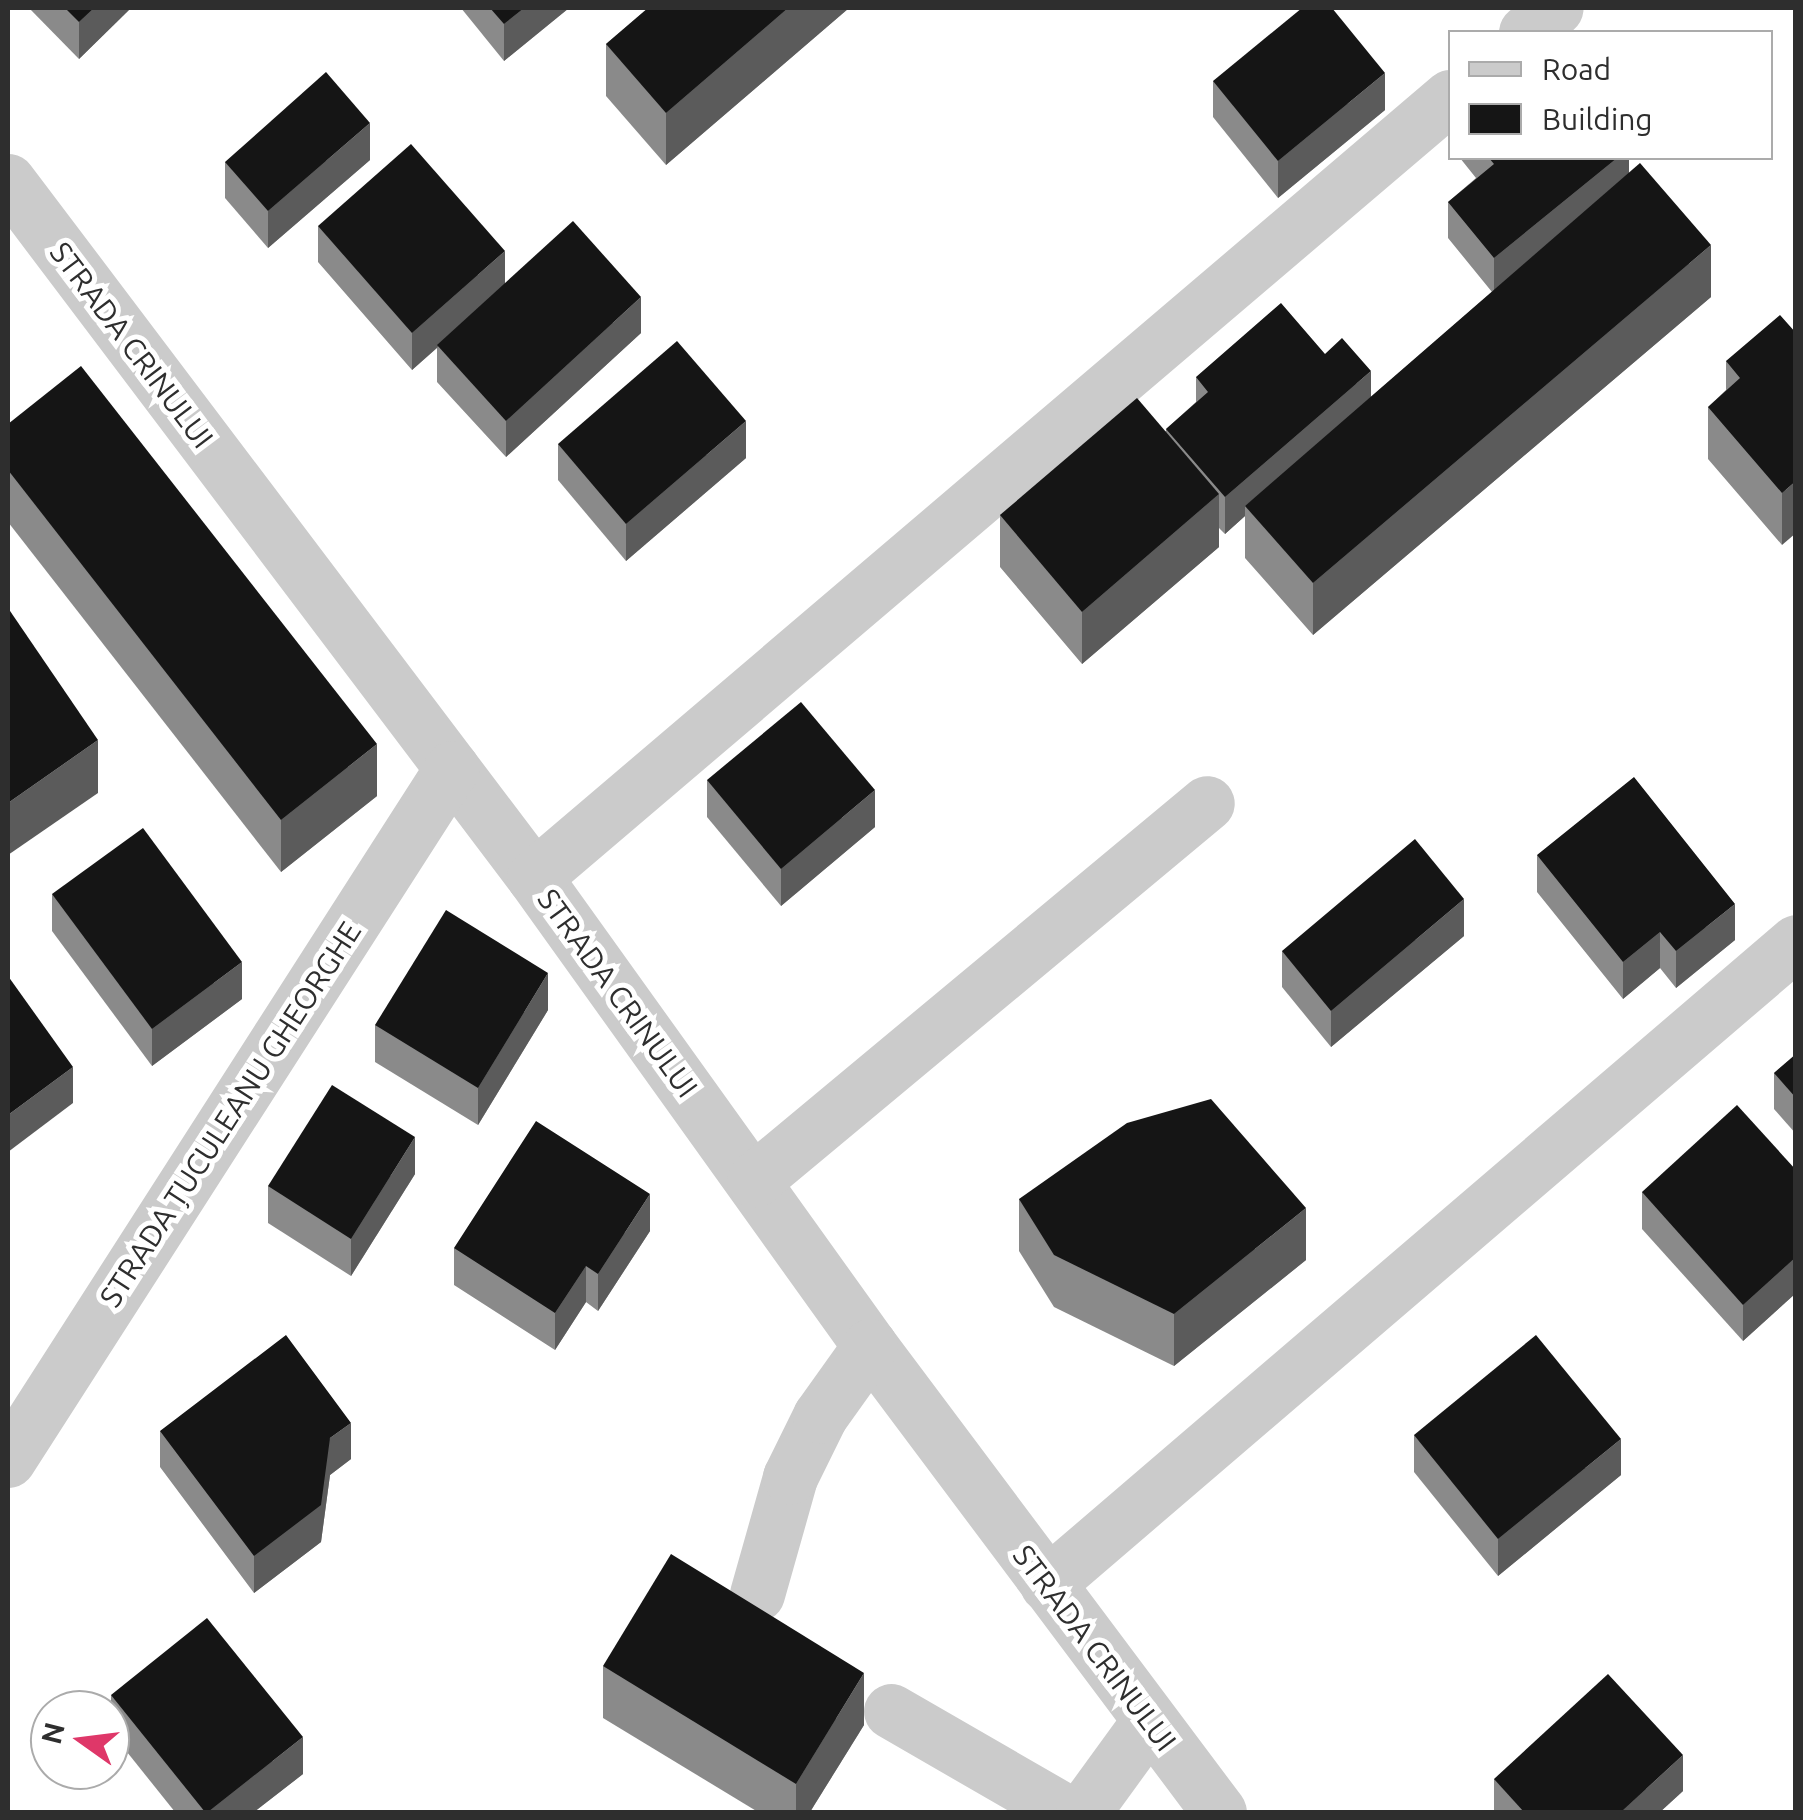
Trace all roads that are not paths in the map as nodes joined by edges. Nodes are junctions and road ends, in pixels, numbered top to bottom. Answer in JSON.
{"nodes":[{"id":1,"x":1556,"y":8,"type":"edge"},
{"id":2,"x":1528,"y":30,"type":"edge"},
{"id":3,"x":1448,"y":99,"type":"edge"},
{"id":4,"x":8,"y":181,"type":"edge"},
{"id":5,"x":452,"y":768,"type":"junction"},
{"id":6,"x":1207,"y":803,"type":"dead end"},
{"id":7,"x":534,"y":877,"type":"junction"},
{"id":8,"x":1796,"y":942,"type":"edge"},
{"id":9,"x":754,"y":1180,"type":"junction"},
{"id":10,"x":870,"y":1346,"type":"junction"},
{"id":11,"x":8,"y":1460,"type":"edge"},
{"id":12,"x":1048,"y":1584,"type":"junction"},
{"id":13,"x":757,"y":1594,"type":"dead end"},
{"id":14,"x":892,"y":1711,"type":"dead end"},
{"id":15,"x":1149,"y":1720,"type":"junction"},
{"id":16,"x":1066,"y":1812,"type":"edge"},
{"id":17,"x":1084,"y":1812,"type":"edge"},
{"id":18,"x":1219,"y":1812,"type":"edge"}],
"edges":[{"from":1,"to":2,"type":"street"},
{"from":3,"to":7,"type":"street"},
{"from":4,"to":5,"type":"street","name":"STRADA CRINULUI"},
{"from":5,"to":7,"type":"street","name":"STRADA CRINULUI"},
{"from":5,"to":11,"type":"street","name":"STRADA ȚUCULEANU GHEORGHE"},
{"from":6,"to":9,"type":"street"},
{"from":7,"to":9,"type":"street","name":"STRADA CRINULUI"},
{"from":8,"to":12,"type":"street"},
{"from":9,"to":10,"type":"street","name":"STRADA CRINULUI"},
{"from":10,"to":12,"type":"street","name":"STRADA CRINULUI"},
{"from":10,"to":13,"type":"street"},
{"from":12,"to":15,"type":"street","name":"STRADA CRINULUI"},
{"from":14,"to":16,"type":"street"},
{"from":15,"to":17,"type":"street"},
{"from":15,"to":18,"type":"street","name":"STRADA CRINULUI"}]}
